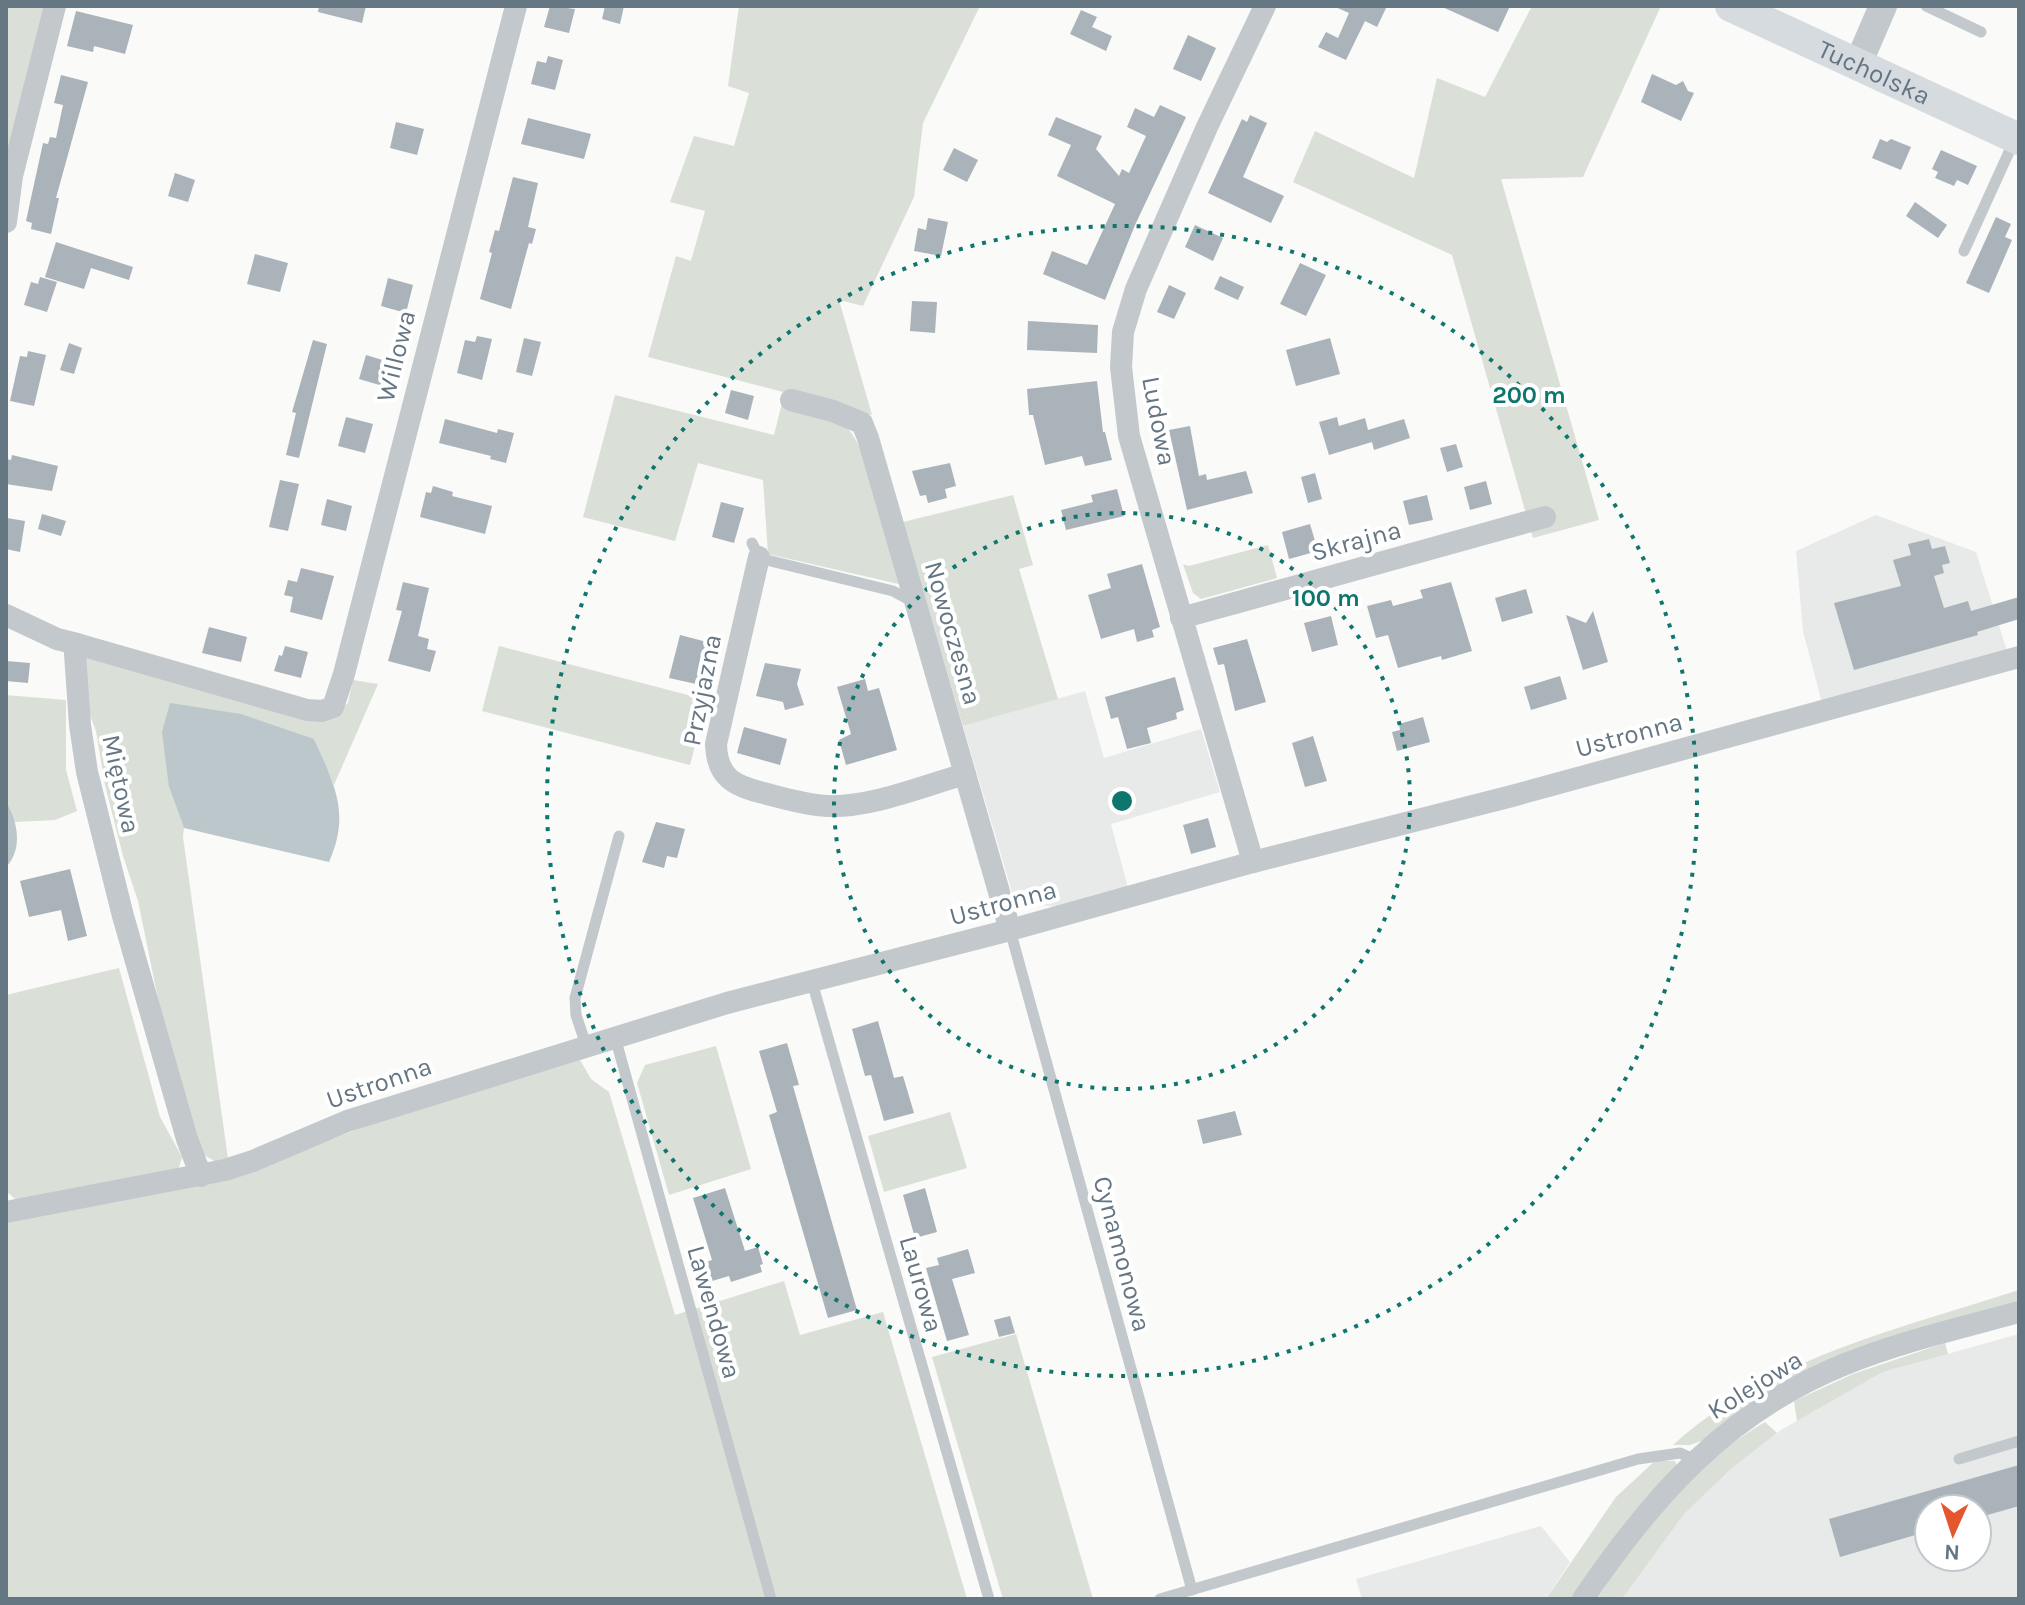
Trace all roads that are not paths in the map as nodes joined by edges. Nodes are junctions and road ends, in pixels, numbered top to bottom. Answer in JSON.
{"nodes":[{"id":1,"x":55,"y":6,"type":"edge"},
{"id":2,"x":516,"y":6,"type":"edge"},
{"id":3,"x":1265,"y":6,"type":"edge"},
{"id":4,"x":1731,"y":6,"type":"edge"},
{"id":5,"x":1883,"y":6,"type":"edge"},
{"id":6,"x":1926,"y":6,"type":"edge"},
{"id":7,"x":1981,"y":32,"type":"dead end"},
{"id":8,"x":1858,"y":64,"type":"junction"},
{"id":9,"x":2017,"y":138,"type":"edge"},
{"id":10,"x":6,"y":222,"type":"edge"},
{"id":11,"x":1964,"y":251,"type":"dead end"},
{"id":12,"x":791,"y":400,"type":"dead end"},
{"id":13,"x":1545,"y":517,"type":"dead end"},
{"id":14,"x":756,"y":550,"type":"joint"},
{"id":15,"x":916,"y":604,"type":"junction"},
{"id":16,"x":6,"y":615,"type":"edge"},
{"id":17,"x":1181,"y":618,"type":"junction"},
{"id":18,"x":77,"y":644,"type":"junction"},
{"id":19,"x":2019,"y":657,"type":"edge"},
{"id":20,"x":965,"y":774,"type":"junction"},
{"id":21,"x":619,"y":836,"type":"dead end"},
{"id":22,"x":1253,"y":862,"type":"junction"},
{"id":23,"x":1010,"y":930,"type":"junction"},
{"id":24,"x":812,"y":982,"type":"junction"},
{"id":25,"x":615,"y":1037,"type":"junction"},
{"id":26,"x":586,"y":1045,"type":"junction"},
{"id":27,"x":201,"y":1176,"type":"junction"},
{"id":28,"x":6,"y":1212,"type":"edge"},
{"id":29,"x":2019,"y":1312,"type":"edge"},
{"id":30,"x":2019,"y":1441,"type":"edge"},
{"id":31,"x":1959,"y":1459,"type":"dead end"},
{"id":32,"x":1697,"y":1460,"type":"junction"},
{"id":33,"x":1192,"y":1590,"type":"junction"},
{"id":34,"x":771,"y":1599,"type":"edge"},
{"id":35,"x":989,"y":1599,"type":"edge"},
{"id":36,"x":1160,"y":1599,"type":"edge"},
{"id":37,"x":1583,"y":1599,"type":"edge"}],
"edges":[{"from":1,"to":10,"type":"street"},
{"from":2,"to":18,"type":"street","name":"Willowa"},
{"from":3,"to":17,"type":"street","name":"Ludowa"},
{"from":4,"to":8,"type":"main road","name":"Tucholska"},
{"from":5,"to":8,"type":"street"},
{"from":6,"to":7,"type":"lane"},
{"from":8,"to":9,"type":"main road","name":"Tucholska"},
{"from":9,"to":11,"type":"lane"},
{"from":12,"to":15,"type":"street","name":"Nowoczesna"},
{"from":13,"to":17,"type":"street","name":"Skrajna"},
{"from":14,"to":15,"type":"lane"},
{"from":14,"to":20,"type":"street","name":"Przyjazna"},
{"from":15,"to":20,"type":"street","name":"Nowoczesna"},
{"from":16,"to":18,"type":"street"},
{"from":17,"to":22,"type":"street","name":"Ludowa"},
{"from":18,"to":27,"type":"street","name":"Miętowa"},
{"from":19,"to":22,"type":"street","name":"Ustronna"},
{"from":20,"to":23,"type":"street","name":"Nowoczesna"},
{"from":21,"to":26,"type":"lane"},
{"from":22,"to":23,"type":"street","name":"Ustronna"},
{"from":23,"to":24,"type":"street","name":"Ustronna"},
{"from":23,"to":33,"type":"lane","name":"Cynamonowa"},
{"from":24,"to":25,"type":"street","name":"Ustronna"},
{"from":24,"to":35,"type":"lane","name":"Laurowa"},
{"from":25,"to":26,"type":"street","name":"Ustronna"},
{"from":25,"to":34,"type":"lane","name":"Lawendowa"},
{"from":26,"to":27,"type":"street","name":"Ustronna"},
{"from":27,"to":28,"type":"street","name":"Ustronna"},
{"from":29,"to":32,"type":"street","name":"Kolejowa"},
{"from":30,"to":31,"type":"lane"},
{"from":32,"to":33,"type":"lane"},
{"from":32,"to":37,"type":"street","name":"Kolejowa"},
{"from":33,"to":36,"type":"lane"}]}
